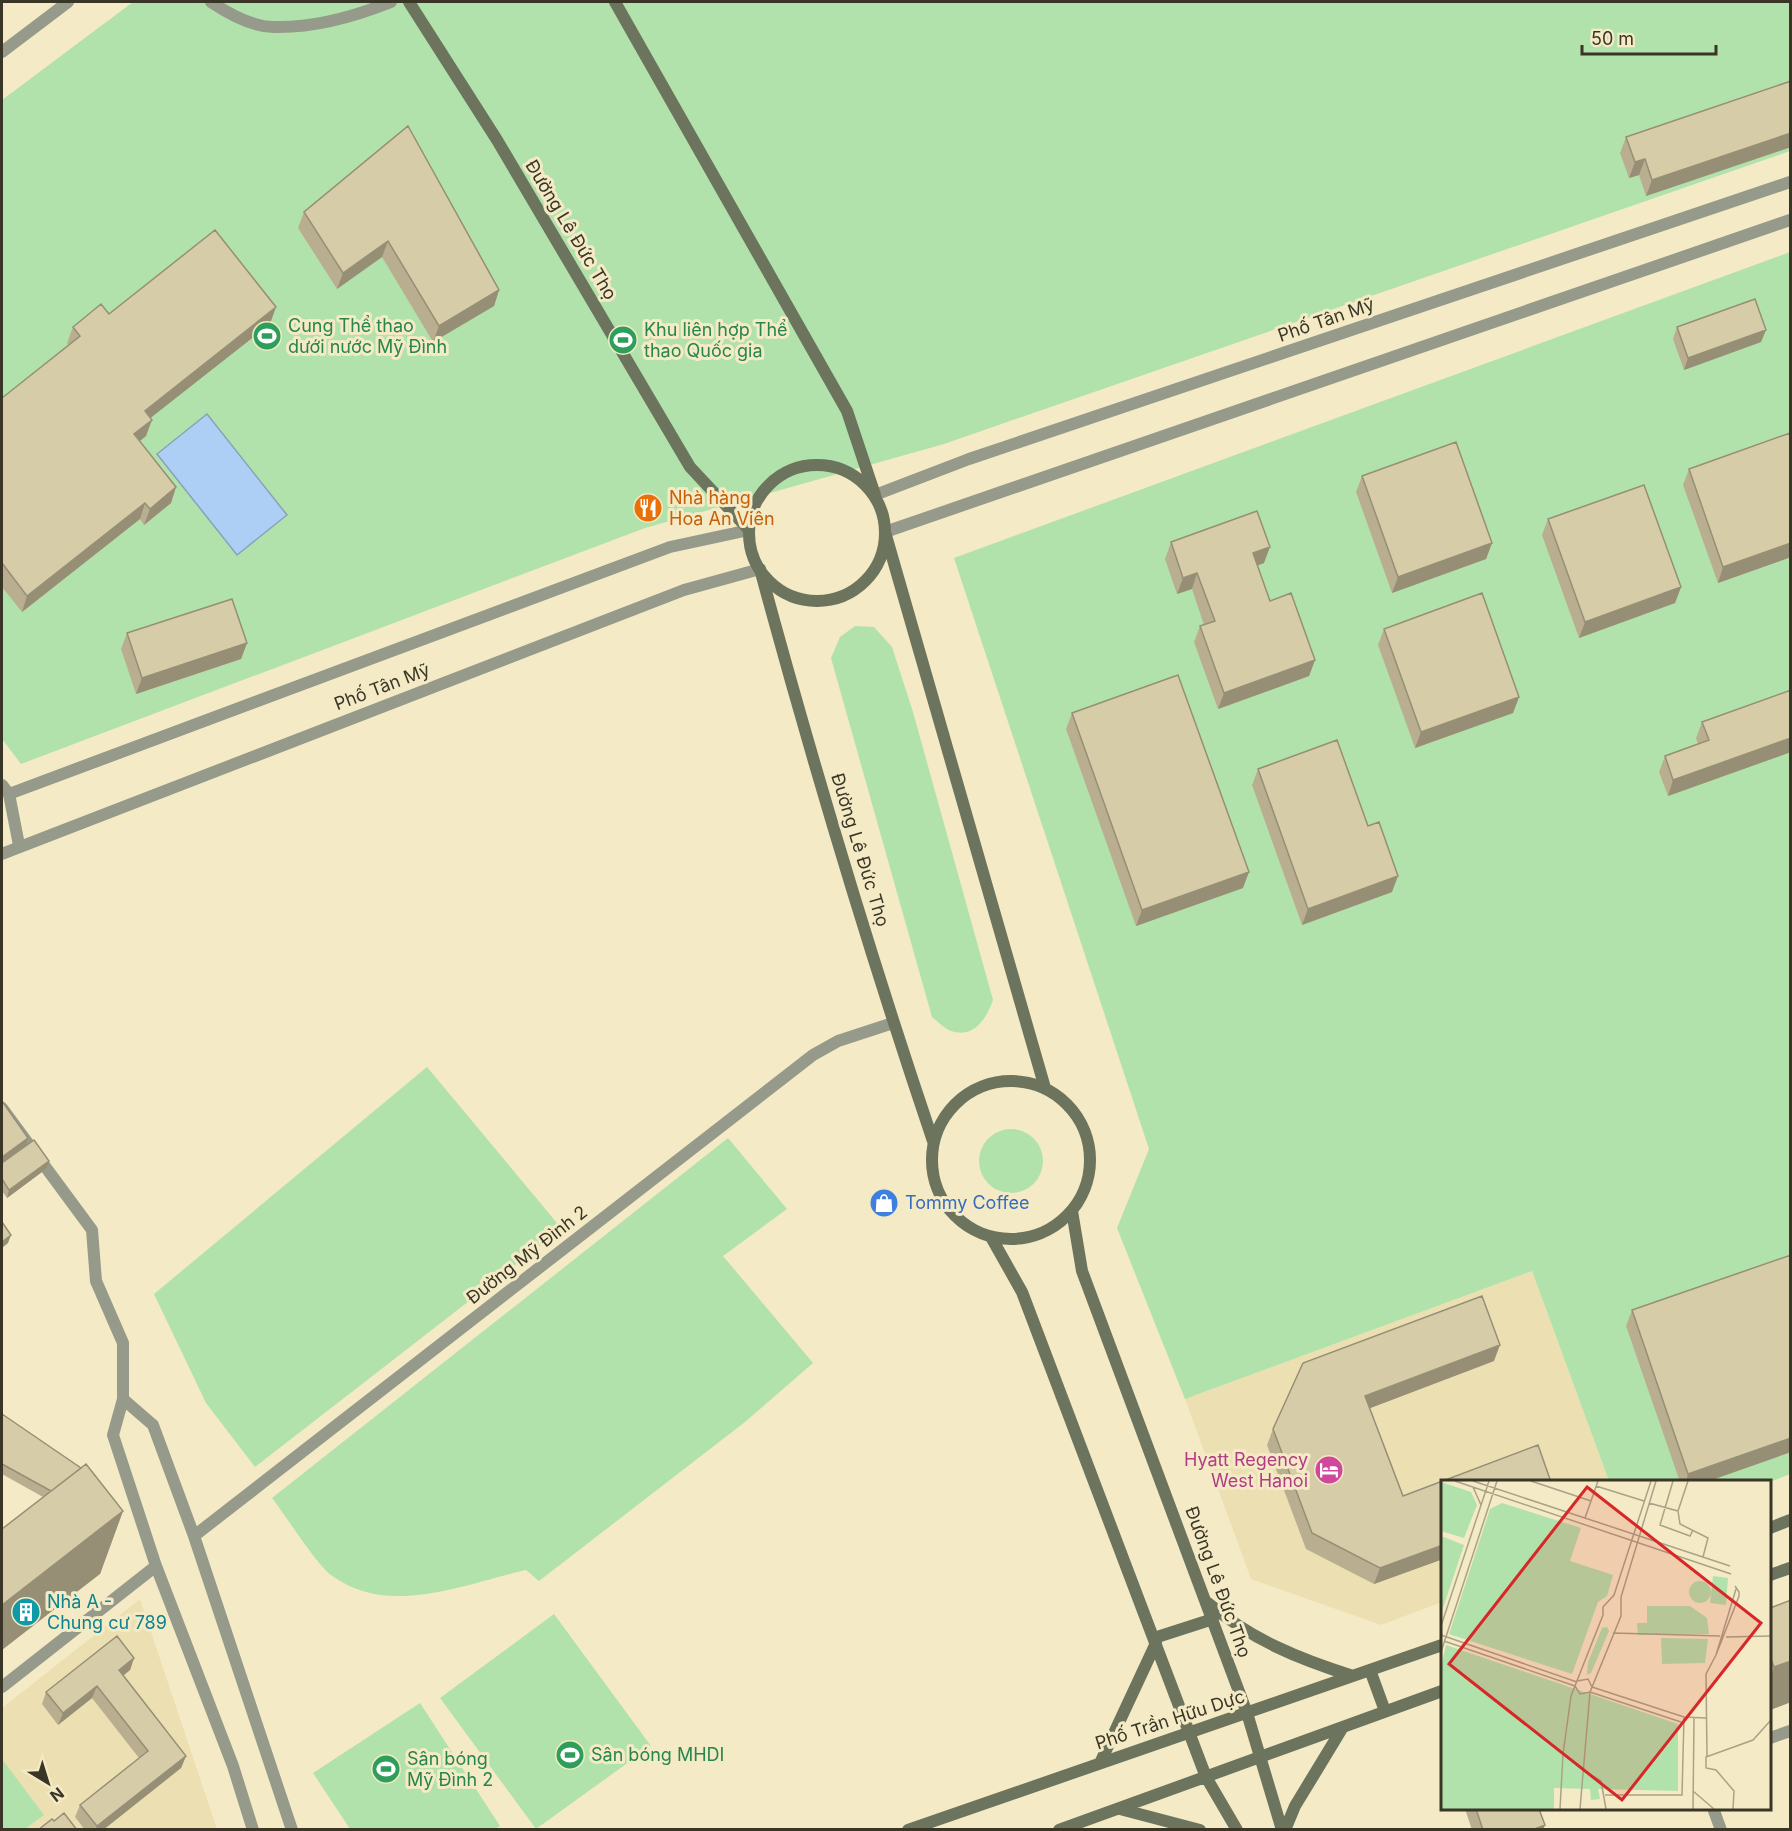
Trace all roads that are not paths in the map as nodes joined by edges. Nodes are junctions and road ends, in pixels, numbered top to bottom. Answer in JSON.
{"nodes":[{"id":1,"x":68,"y":2,"type":"edge"},
{"id":2,"x":211,"y":2,"type":"edge"},
{"id":3,"x":391,"y":2,"type":"edge"},
{"id":4,"x":409,"y":2,"type":"edge"},
{"id":5,"x":615,"y":2,"type":"edge"},
{"id":6,"x":2,"y":52,"type":"edge"},
{"id":7,"x":1791,"y":182,"type":"edge"},
{"id":8,"x":1791,"y":220,"type":"edge"},
{"id":9,"x":874,"y":495,"type":"junction"},
{"id":10,"x":749,"y":530,"type":"junction"},
{"id":11,"x":885,"y":531,"type":"junction"},
{"id":12,"x":760,"y":569,"type":"junction"},
{"id":13,"x":5,"y":789,"type":"edge"},
{"id":14,"x":19,"y":845,"type":"junction"},
{"id":15,"x":2,"y":854,"type":"edge"},
{"id":16,"x":893,"y":1023,"type":"junction"},
{"id":17,"x":1045,"y":1088,"type":"junction"},
{"id":18,"x":2,"y":1108,"type":"edge"},
{"id":19,"x":933,"y":1141,"type":"junction"},
{"id":20,"x":1072,"y":1211,"type":"junction"},
{"id":21,"x":991,"y":1238,"type":"junction"},
{"id":22,"x":123,"y":1399,"type":"junction"},
{"id":23,"x":1791,"y":1520,"type":"edge"},
{"id":24,"x":1771,"y":1528,"type":"edge"},
{"id":25,"x":194,"y":1536,"type":"junction"},
{"id":26,"x":156,"y":1566,"type":"junction"},
{"id":27,"x":1791,"y":1568,"type":"edge"},
{"id":28,"x":1771,"y":1575,"type":"edge"},
{"id":29,"x":1207,"y":1603,"type":"junction"},
{"id":30,"x":1213,"y":1618,"type":"junction"},
{"id":31,"x":1155,"y":1641,"type":"junction"},
{"id":32,"x":1441,"y":1646,"type":"edge"},
{"id":33,"x":1370,"y":1670,"type":"junction"},
{"id":34,"x":1353,"y":1676,"type":"junction"},
{"id":35,"x":2,"y":1687,"type":"edge"},
{"id":36,"x":1441,"y":1692,"type":"edge"},
{"id":37,"x":1385,"y":1711,"type":"junction"},
{"id":38,"x":1248,"y":1713,"type":"junction"},
{"id":39,"x":1343,"y":1727,"type":"junction"},
{"id":40,"x":1791,"y":1731,"type":"edge"},
{"id":41,"x":1189,"y":1733,"type":"junction"},
{"id":42,"x":1771,"y":1738,"type":"edge"},
{"id":43,"x":1261,"y":1757,"type":"junction"},
{"id":44,"x":1101,"y":1761,"type":"junction"},
{"id":45,"x":1206,"y":1777,"type":"junction"},
{"id":46,"x":1119,"y":1809,"type":"junction"},
{"id":47,"x":1713,"y":1810,"type":"edge"},
{"id":48,"x":253,"y":1830,"type":"edge"},
{"id":49,"x":292,"y":1830,"type":"edge"},
{"id":50,"x":908,"y":1830,"type":"edge"},
{"id":51,"x":1059,"y":1830,"type":"edge"},
{"id":52,"x":1200,"y":1830,"type":"edge"},
{"id":53,"x":1237,"y":1830,"type":"edge"},
{"id":54,"x":1283,"y":1830,"type":"edge"},
{"id":55,"x":1721,"y":1830,"type":"edge"}],
"edges":[{"from":1,"to":6,"type":"street"},
{"from":2,"to":3,"type":"street"},
{"from":4,"to":10,"type":"main road","name":"Đường Lê Đức Thọ"},
{"from":5,"to":9,"type":"main road"},
{"from":7,"to":9,"type":"street","name":"Phố Tân Mỹ"},
{"from":8,"to":11,"type":"street"},
{"from":9,"to":10,"type":"main road"},
{"from":9,"to":11,"type":"main road"},
{"from":10,"to":12,"type":"main road"},
{"from":10,"to":13,"type":"street","name":"Phố Tân Mỹ"},
{"from":11,"to":12,"type":"main road"},
{"from":11,"to":17,"type":"main road"},
{"from":12,"to":14,"type":"street","name":"Phố Tân Mỹ"},
{"from":12,"to":16,"type":"main road","name":"Đường Lê Đức Thọ"},
{"from":13,"to":14,"type":"street"},
{"from":14,"to":15,"type":"street","name":"Phố Tân Mỹ"},
{"from":16,"to":19,"type":"main road","name":"Đường Lê Đức Thọ"},
{"from":16,"to":25,"type":"street","name":"Đường Mỹ Đình 2"},
{"from":17,"to":19,"type":"main road"},
{"from":17,"to":20,"type":"main road"},
{"from":18,"to":22,"type":"street"},
{"from":19,"to":21,"type":"main road"},
{"from":20,"to":21,"type":"main road"},
{"from":20,"to":29,"type":"main road","name":"Đường Lê Đức Thọ"},
{"from":21,"to":31,"type":"main road"},
{"from":22,"to":25,"type":"street"},
{"from":22,"to":26,"type":"street"},
{"from":23,"to":24,"type":"main road"},
{"from":25,"to":49,"type":"street"},
{"from":26,"to":35,"type":"street"},
{"from":26,"to":48,"type":"street"},
{"from":27,"to":28,"type":"main road"},
{"from":29,"to":30,"type":"main road","name":"Đường Lê Đức Thọ"},
{"from":29,"to":34,"type":"main road"},
{"from":30,"to":31,"type":"main road"},
{"from":30,"to":38,"type":"main road","name":"Đường Lê Đức Thọ"},
{"from":31,"to":41,"type":"main road"},
{"from":31,"to":44,"type":"main road"},
{"from":32,"to":33,"type":"main road","name":"Phố Trần Hữu Dực"},
{"from":33,"to":34,"type":"main road","name":"Phố Trần Hữu Dực"},
{"from":33,"to":37,"type":"main road"},
{"from":34,"to":38,"type":"main road","name":"Phố Trần Hữu Dực"},
{"from":36,"to":37,"type":"main road"},
{"from":37,"to":39,"type":"main road"},
{"from":38,"to":41,"type":"main road","name":"Phố Trần Hữu Dực"},
{"from":38,"to":43,"type":"main road","name":"Đường Lê Đức Thọ"},
{"from":39,"to":43,"type":"main road"},
{"from":39,"to":54,"type":"main road"},
{"from":40,"to":42,"type":"street"},
{"from":41,"to":44,"type":"main road","name":"Phố Trần Hữu Dực"},
{"from":41,"to":45,"type":"main road"},
{"from":43,"to":45,"type":"main road"},
{"from":43,"to":54,"type":"main road","name":"Đường Lê Đức Thọ"},
{"from":44,"to":50,"type":"main road","name":"Phố Trần Hữu Dực"},
{"from":45,"to":46,"type":"main road"},
{"from":45,"to":53,"type":"main road"},
{"from":46,"to":51,"type":"main road"},
{"from":46,"to":52,"type":"main road"},
{"from":47,"to":55,"type":"street"}]}
